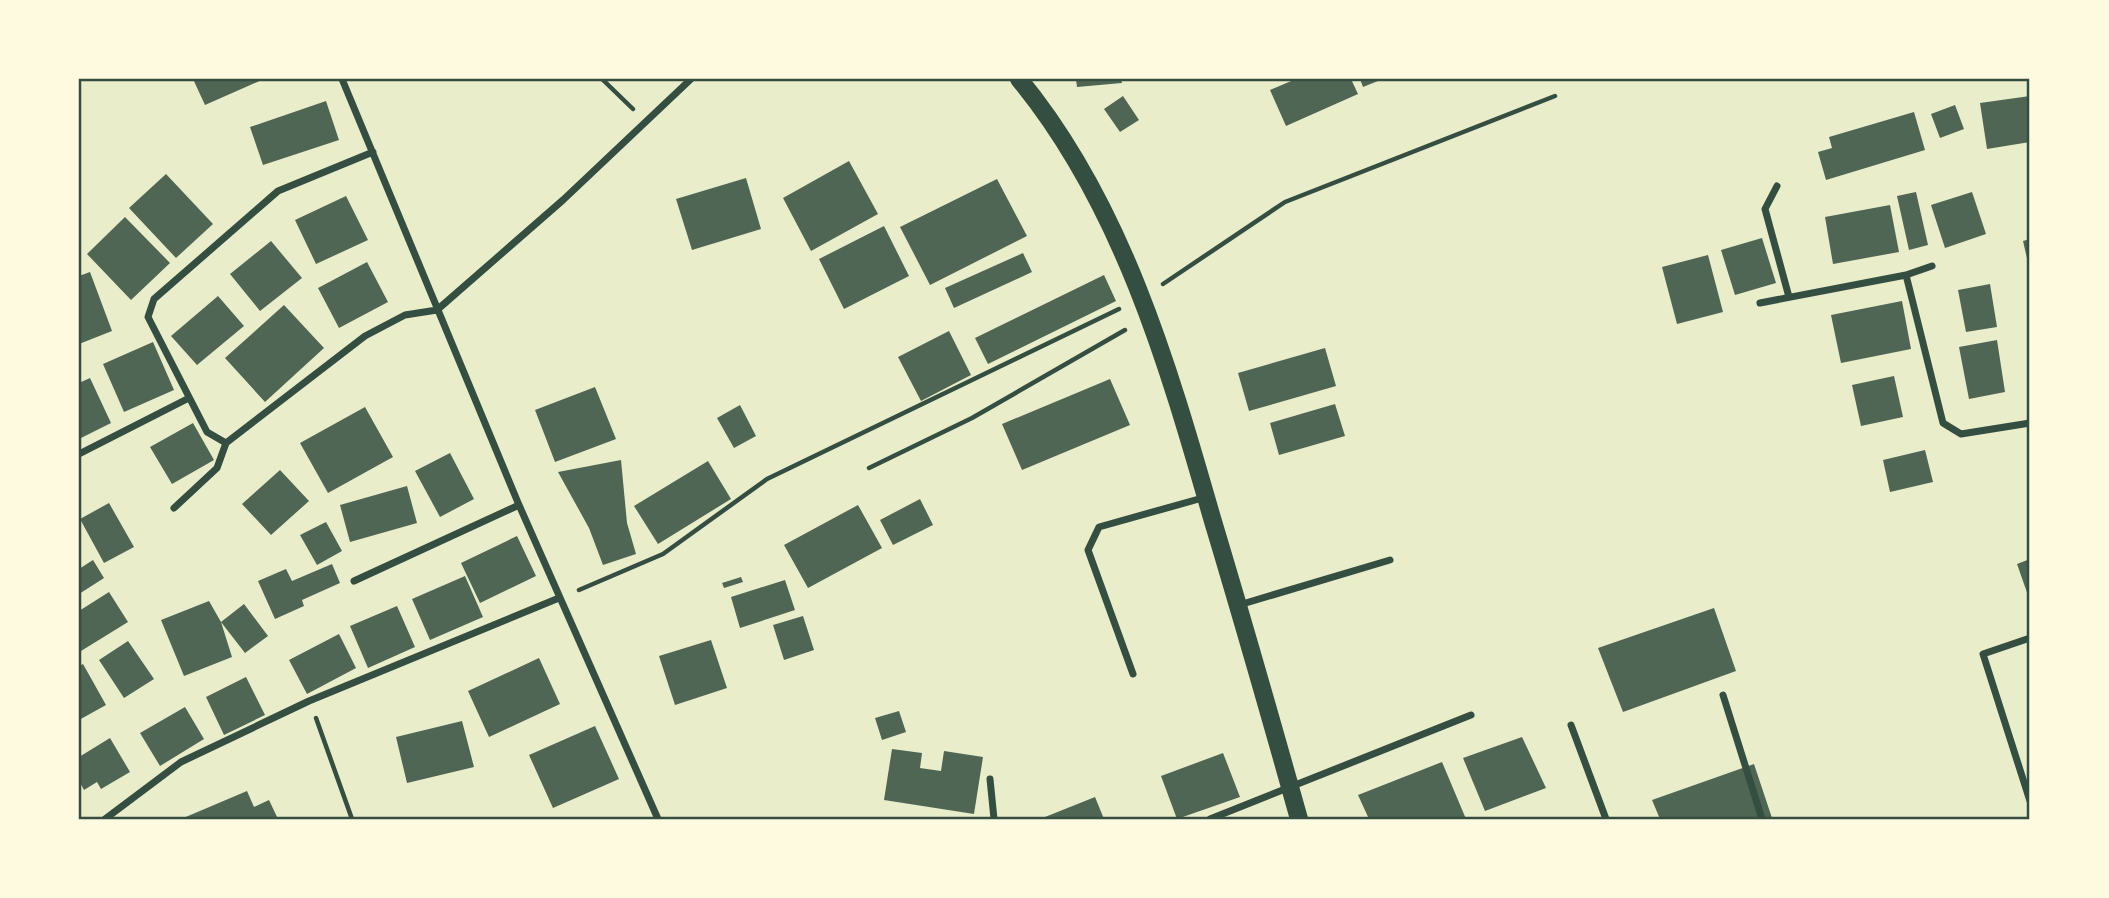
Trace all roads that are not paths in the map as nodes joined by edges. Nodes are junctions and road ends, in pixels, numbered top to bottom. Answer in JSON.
{"nodes":[{"id":1,"x":342,"y":79,"type":"edge"},
{"id":2,"x":691,"y":79,"type":"edge"},
{"id":3,"x":1019,"y":79,"type":"edge"},
{"id":4,"x":373,"y":152,"type":"junction"},
{"id":5,"x":1777,"y":186,"type":"dead end"},
{"id":6,"x":1932,"y":266,"type":"dead end"},
{"id":7,"x":1906,"y":275,"type":"junction"},
{"id":8,"x":1789,"y":297,"type":"junction"},
{"id":9,"x":1760,"y":303,"type":"dead end"},
{"id":10,"x":437,"y":310,"type":"junction"},
{"id":11,"x":189,"y":398,"type":"junction"},
{"id":12,"x":2030,"y":423,"type":"edge"},
{"id":13,"x":226,"y":443,"type":"junction"},
{"id":14,"x":79,"y":454,"type":"edge"},
{"id":15,"x":1206,"y":497,"type":"junction"},
{"id":16,"x":519,"y":505,"type":"junction"},
{"id":17,"x":174,"y":508,"type":"dead end"},
{"id":18,"x":1390,"y":560,"type":"dead end"},
{"id":19,"x":354,"y":581,"type":"dead end"},
{"id":20,"x":559,"y":598,"type":"junction"},
{"id":21,"x":1238,"y":606,"type":"junction"},
{"id":22,"x":2030,"y":638,"type":"edge"},
{"id":23,"x":1133,"y":674,"type":"dead end"},
{"id":24,"x":1723,"y":695,"type":"dead end"},
{"id":25,"x":1471,"y":715,"type":"dead end"},
{"id":26,"x":1571,"y":725,"type":"dead end"},
{"id":27,"x":990,"y":779,"type":"dead end"},
{"id":28,"x":1290,"y":786,"type":"junction"},
{"id":29,"x":2030,"y":801,"type":"edge"},
{"id":30,"x":105,"y":819,"type":"edge"},
{"id":31,"x":658,"y":819,"type":"edge"},
{"id":32,"x":994,"y":819,"type":"edge"},
{"id":33,"x":1210,"y":819,"type":"edge"},
{"id":34,"x":1299,"y":819,"type":"edge"},
{"id":35,"x":1606,"y":819,"type":"edge"},
{"id":36,"x":1762,"y":819,"type":"edge"}],
"edges":[{"from":1,"to":4,"type":"street"},
{"from":2,"to":10,"type":"street"},
{"from":3,"to":15,"type":"main road"},
{"from":4,"to":10,"type":"street"},
{"from":4,"to":11,"type":"street"},
{"from":5,"to":8,"type":"street"},
{"from":6,"to":7,"type":"street"},
{"from":7,"to":8,"type":"street"},
{"from":7,"to":12,"type":"street"},
{"from":8,"to":9,"type":"street"},
{"from":10,"to":13,"type":"street"},
{"from":10,"to":16,"type":"street"},
{"from":11,"to":13,"type":"street"},
{"from":11,"to":14,"type":"street"},
{"from":13,"to":17,"type":"street"},
{"from":15,"to":21,"type":"main road"},
{"from":15,"to":23,"type":"street"},
{"from":16,"to":19,"type":"street"},
{"from":16,"to":20,"type":"street"},
{"from":18,"to":21,"type":"street"},
{"from":20,"to":30,"type":"street"},
{"from":20,"to":31,"type":"street"},
{"from":21,"to":28,"type":"main road"},
{"from":22,"to":29,"type":"street"},
{"from":24,"to":36,"type":"street"},
{"from":25,"to":28,"type":"street"},
{"from":26,"to":35,"type":"street"},
{"from":27,"to":32,"type":"street"},
{"from":28,"to":33,"type":"street"},
{"from":28,"to":34,"type":"main road"}]}
